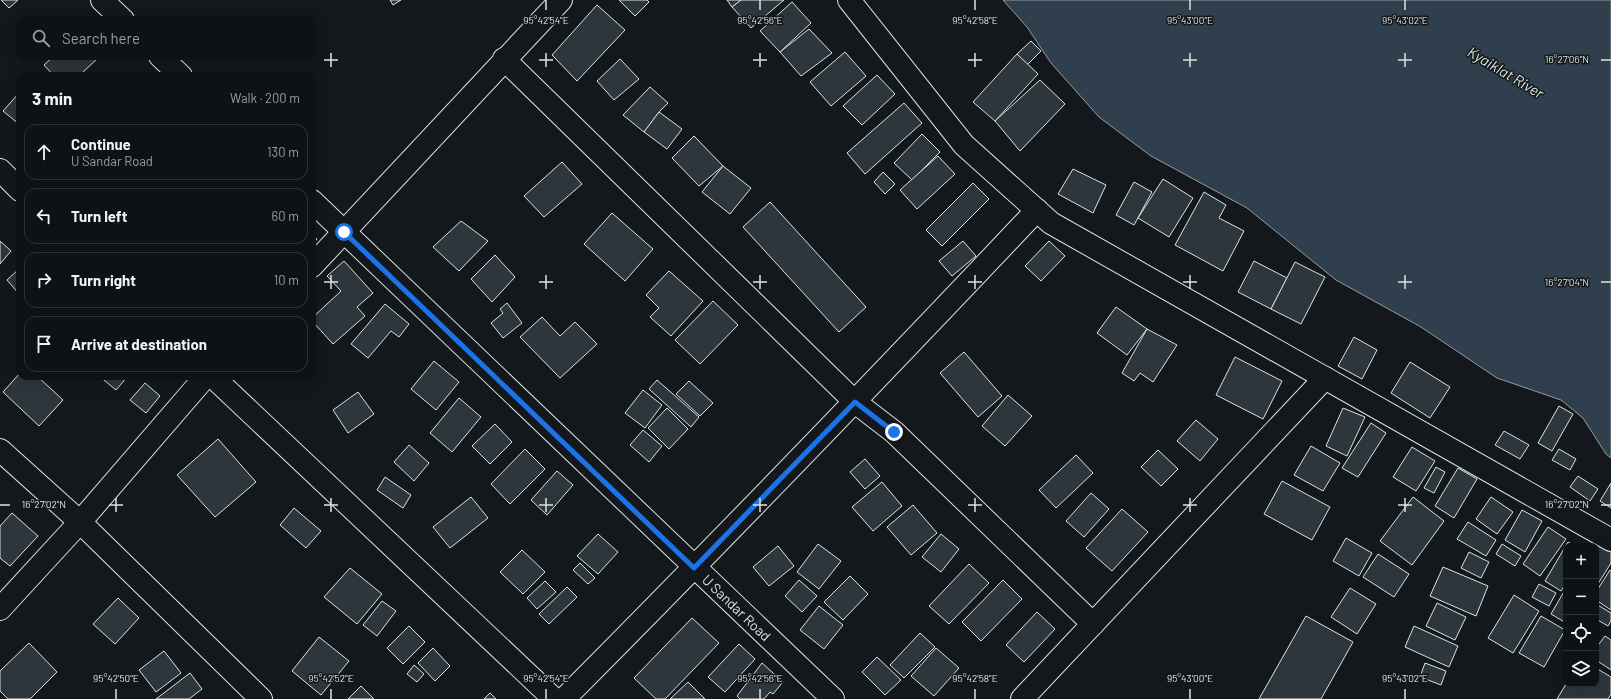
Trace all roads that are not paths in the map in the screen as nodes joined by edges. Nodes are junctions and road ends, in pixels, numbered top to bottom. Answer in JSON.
{"nodes":[{"id":1,"x":102,"y":0,"type":"edge"},
{"id":2,"x":561,"y":0,"type":"edge"},
{"id":3,"x":849,"y":0,"type":"edge"},
{"id":4,"x":119,"y":16,"type":"edge"},
{"id":5,"x":164,"y":60,"type":"edge"},
{"id":6,"x":504,"y":60,"type":"junction"},
{"id":7,"x":177,"y":72,"type":"edge"},
{"id":8,"x":0,"y":170,"type":"edge"},
{"id":9,"x":16,"y":186,"type":"edge"},
{"id":10,"x":316,"y":205,"type":"edge"},
{"id":11,"x":1037,"y":210,"type":"junction"},
{"id":12,"x":344,"y":232,"type":"junction"},
{"id":13,"x":316,"y":262,"type":"edge"},
{"id":14,"x":1325,"y":378,"type":"junction"},
{"id":15,"x":203,"y":380,"type":"edge"},
{"id":16,"x":216,"y":380,"type":"edge"},
{"id":17,"x":855,"y":402,"type":"junction"},
{"id":18,"x":0,"y":450,"type":"edge"},
{"id":19,"x":80,"y":522,"type":"junction"},
{"id":20,"x":1611,"y":540,"type":"edge"},
{"id":21,"x":694,"y":568,"type":"junction"},
{"id":22,"x":0,"y":609,"type":"edge"},
{"id":23,"x":1093,"y":624,"type":"junction"},
{"id":24,"x":261,"y":699,"type":"edge"},
{"id":25,"x":554,"y":699,"type":"edge"},
{"id":26,"x":564,"y":699,"type":"edge"},
{"id":27,"x":833,"y":699,"type":"edge"},
{"id":28,"x":1022,"y":699,"type":"edge"}],
"edges":[{"from":1,"to":4,"type":"street"},
{"from":2,"to":6,"type":"street"},
{"from":3,"to":11,"type":"street"},
{"from":5,"to":7,"type":"street"},
{"from":6,"to":12,"type":"street"},
{"from":6,"to":17,"type":"street"},
{"from":8,"to":9,"type":"street"},
{"from":10,"to":12,"type":"street","name":"U Sandar Road"},
{"from":11,"to":14,"type":"street"},
{"from":11,"to":17,"type":"street"},
{"from":12,"to":13,"type":"street"},
{"from":12,"to":21,"type":"street","name":"U Sandar Road"},
{"from":14,"to":20,"type":"street"},
{"from":14,"to":23,"type":"street"},
{"from":15,"to":19,"type":"street"},
{"from":16,"to":25,"type":"street"},
{"from":17,"to":21,"type":"street"},
{"from":17,"to":23,"type":"street"},
{"from":18,"to":19,"type":"street"},
{"from":19,"to":22,"type":"street"},
{"from":19,"to":24,"type":"street"},
{"from":21,"to":26,"type":"street"},
{"from":21,"to":27,"type":"street","name":"U Sandar Road"},
{"from":23,"to":28,"type":"street"}]}
